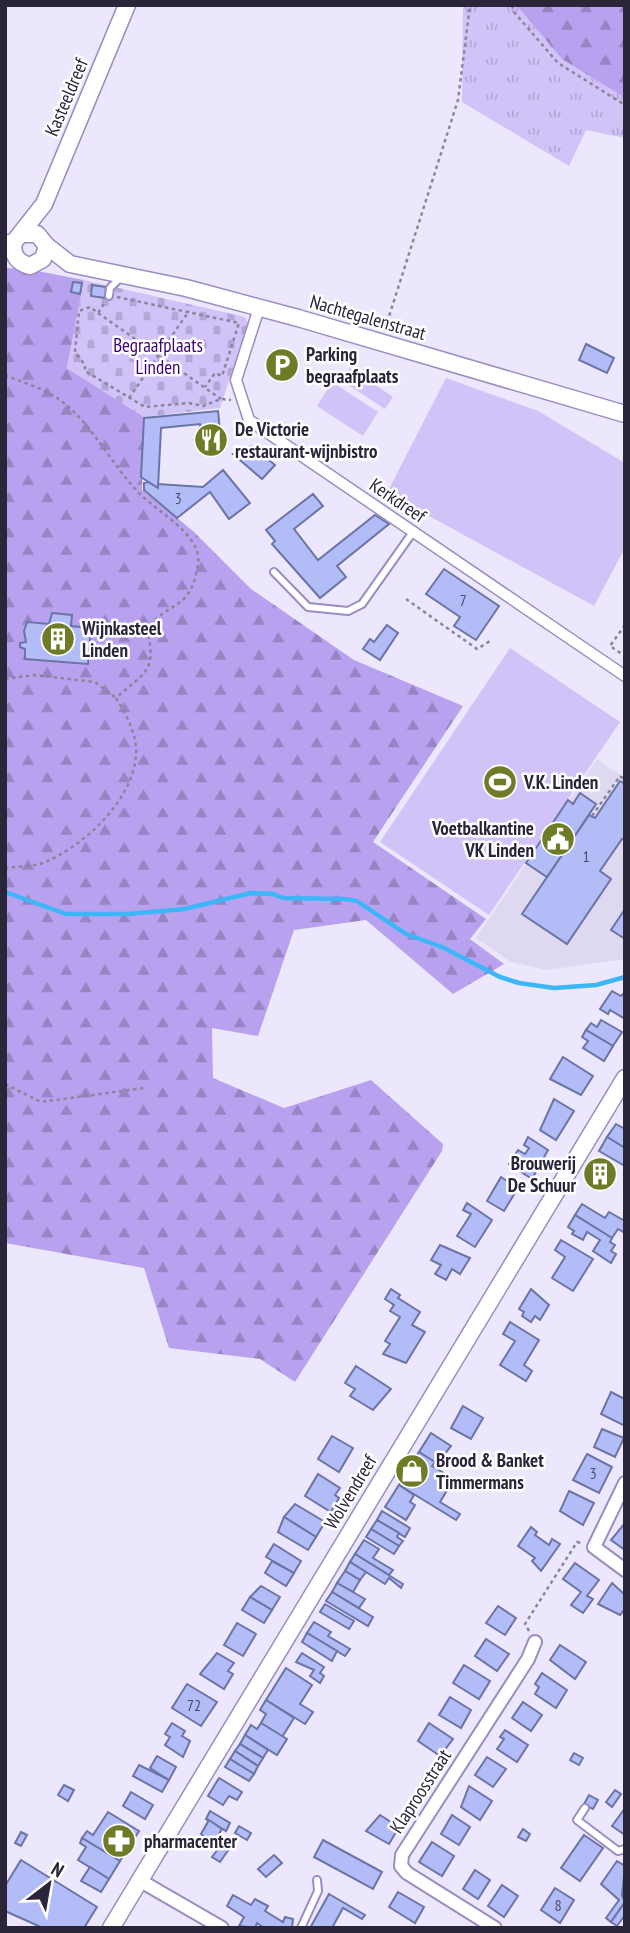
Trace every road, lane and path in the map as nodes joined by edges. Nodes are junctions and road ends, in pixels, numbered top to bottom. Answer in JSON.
{"nodes":[{"id":1,"x":127,"y":5,"type":"edge"},
{"id":2,"x":471,"y":5,"type":"edge"},
{"id":3,"x":512,"y":5,"type":"edge"},
{"id":4,"x":625,"y":105,"type":"edge"},
{"id":5,"x":44,"y":204,"type":"junction"},
{"id":6,"x":14,"y":240,"type":"edge"},
{"id":7,"x":44,"y":249,"type":"junction"},
{"id":8,"x":11,"y":262,"type":"edge"},
{"id":9,"x":124,"y":275,"type":"junction"},
{"id":10,"x":109,"y":296,"type":"junction"},
{"id":11,"x":259,"y":307,"type":"junction"},
{"id":12,"x":189,"y":311,"type":"junction"},
{"id":13,"x":99,"y":313,"type":"junction"},
{"id":14,"x":381,"y":342,"type":"junction"},
{"id":15,"x":158,"y":355,"type":"junction"},
{"id":16,"x":5,"y":375,"type":"edge"},
{"id":17,"x":205,"y":387,"type":"junction"},
{"id":18,"x":129,"y":398,"type":"junction"},
{"id":19,"x":221,"y":399,"type":"junction"},
{"id":20,"x":242,"y":402,"type":"junction"},
{"id":21,"x":625,"y":414,"type":"edge"},
{"id":22,"x":413,"y":532,"type":"junction"},
{"id":23,"x":274,"y":572,"type":"dead end"},
{"id":24,"x":406,"y":599,"type":"dead end"},
{"id":25,"x":625,"y":625,"type":"edge"},
{"id":26,"x":490,"y":641,"type":"dead end"},
{"id":27,"x":625,"y":656,"type":"edge"},
{"id":28,"x":625,"y":676,"type":"edge"},
{"id":29,"x":7,"y":677,"type":"edge"},
{"id":30,"x":116,"y":698,"type":"junction"},
{"id":31,"x":625,"y":780,"type":"edge"},
{"id":32,"x":592,"y":816,"type":"dead end"},
{"id":33,"x":5,"y":868,"type":"edge"},
{"id":34,"x":625,"y":1078,"type":"edge"},
{"id":35,"x":5,"y":1084,"type":"edge"},
{"id":36,"x":144,"y":1088,"type":"dead end"},
{"id":37,"x":625,"y":1483,"type":"edge"},
{"id":38,"x":594,"y":1547,"type":"junction"},
{"id":39,"x":625,"y":1570,"type":"edge"},
{"id":40,"x":535,"y":1642,"type":"joint"},
{"id":41,"x":585,"y":1808,"type":"dead end"},
{"id":42,"x":625,"y":1849,"type":"edge"},
{"id":43,"x":139,"y":1880,"type":"junction"},
{"id":44,"x":317,"y":1880,"type":"dead end"},
{"id":45,"x":111,"y":1928,"type":"edge"},
{"id":46,"x":222,"y":1928,"type":"edge"},
{"id":47,"x":301,"y":1928,"type":"edge"},
{"id":48,"x":495,"y":1928,"type":"edge"}],
"edges":[{"from":1,"to":5,"type":"street","name":"Kasteeldreef"},
{"from":2,"to":14,"type":"path"},
{"from":3,"to":4,"type":"path"},
{"from":5,"to":6,"type":"street","name":"Kasteeldreef"},
{"from":5,"to":7,"type":"street","name":"Kasteeldreef"},
{"from":6,"to":7,"type":"street","name":"Nachtegalenstraat"},
{"from":6,"to":8,"type":"street","name":"Nachtegalenstraat"},
{"from":7,"to":8,"type":"street","name":"Nachtegalenstraat"},
{"from":7,"to":9,"type":"street","name":"Nachtegalenstraat"},
{"from":9,"to":10,"type":"lane"},
{"from":9,"to":11,"type":"street","name":"Nachtegalenstraat"},
{"from":10,"to":12,"type":"path"},
{"from":10,"to":13,"type":"path"},
{"from":11,"to":14,"type":"street","name":"Nachtegalenstraat"},
{"from":11,"to":20,"type":"street"},
{"from":12,"to":15,"type":"path"},
{"from":12,"to":17,"type":"path"},
{"from":13,"to":15,"type":"path"},
{"from":13,"to":18,"type":"path"},
{"from":14,"to":21,"type":"street","name":"Nachtegalenstraat"},
{"from":15,"to":17,"type":"path"},
{"from":15,"to":18,"type":"path"},
{"from":16,"to":30,"type":"path"},
{"from":17,"to":19,"type":"path"},
{"from":18,"to":19,"type":"path"},
{"from":19,"to":20,"type":"path"},
{"from":20,"to":22,"type":"street","name":"Kerkdreef"},
{"from":22,"to":23,"type":"lane"},
{"from":22,"to":28,"type":"street","name":"Kerkdreef"},
{"from":24,"to":26,"type":"path"},
{"from":25,"to":27,"type":"path"},
{"from":29,"to":30,"type":"path"},
{"from":30,"to":33,"type":"path"},
{"from":31,"to":32,"type":"path"},
{"from":34,"to":43,"type":"street","name":"Wolvendreef"},
{"from":35,"to":36,"type":"path"},
{"from":37,"to":38,"type":"street"},
{"from":38,"to":39,"type":"street"},
{"from":38,"to":40,"type":"path"},
{"from":40,"to":48,"type":"street","name":"Klaproosstraat"},
{"from":41,"to":42,"type":"lane"},
{"from":43,"to":45,"type":"street","name":"Wolvendreef"},
{"from":43,"to":46,"type":"street"},
{"from":44,"to":47,"type":"lane"}]}
